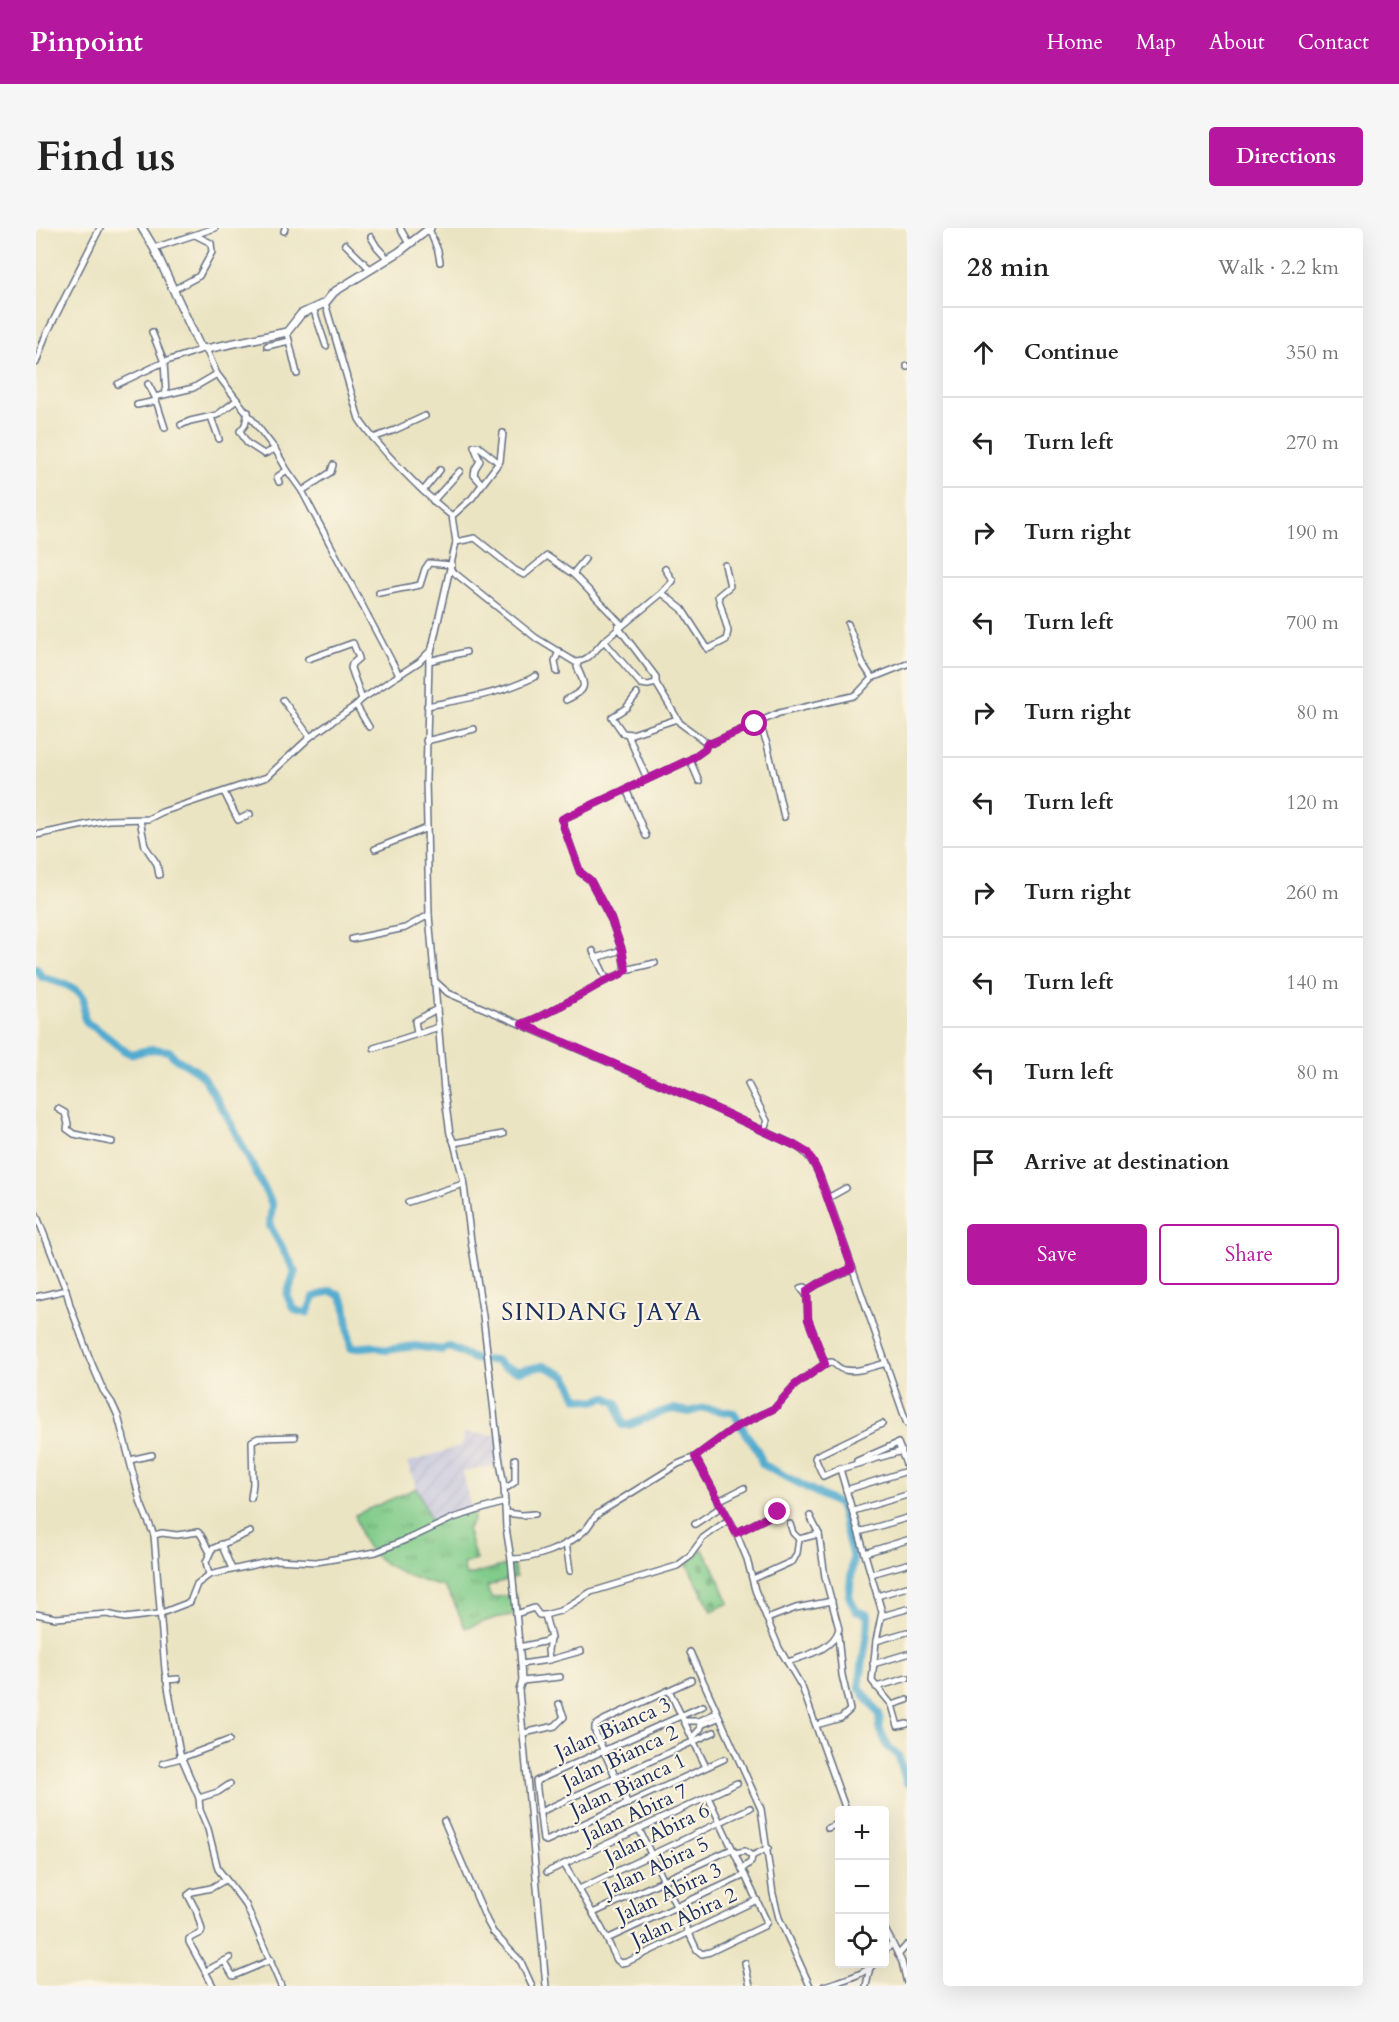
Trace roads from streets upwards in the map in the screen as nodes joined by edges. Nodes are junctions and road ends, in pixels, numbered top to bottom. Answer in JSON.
{"nodes":[{"id":1,"x":100,"y":228,"type":"edge"},
{"id":2,"x":142,"y":228,"type":"edge"},
{"id":3,"x":215,"y":228,"type":"edge"},
{"id":4,"x":400,"y":228,"type":"edge"},
{"id":5,"x":430,"y":228,"type":"edge"},
{"id":6,"x":195,"y":235,"type":"junction"},
{"id":7,"x":371,"y":237,"type":"dead end"},
{"id":8,"x":345,"y":244,"type":"dead end"},
{"id":9,"x":409,"y":244,"type":"junction"},
{"id":10,"x":154,"y":248,"type":"junction"},
{"id":11,"x":388,"y":259,"type":"junction"},
{"id":12,"x":440,"y":262,"type":"dead end"},
{"id":13,"x":371,"y":270,"type":"junction"},
{"id":14,"x":174,"y":290,"type":"junction"},
{"id":15,"x":325,"y":303,"type":"junction"},
{"id":16,"x":313,"y":308,"type":"junction"},
{"id":17,"x":152,"y":332,"type":"dead end"},
{"id":18,"x":287,"y":332,"type":"junction"},
{"id":19,"x":289,"y":341,"type":"junction"},
{"id":20,"x":267,"y":346,"type":"dead end"},
{"id":21,"x":326,"y":346,"type":"dead end"},
{"id":22,"x":205,"y":349,"type":"junction"},
{"id":23,"x":164,"y":362,"type":"junction"},
{"id":24,"x":36,"y":363,"type":"edge"},
{"id":25,"x":217,"y":374,"type":"junction"},
{"id":26,"x":297,"y":374,"type":"dead end"},
{"id":27,"x":118,"y":384,"type":"dead end"},
{"id":28,"x":148,"y":384,"type":"dead end"},
{"id":29,"x":166,"y":394,"type":"junction"},
{"id":30,"x":156,"y":399,"type":"junction"},
{"id":31,"x":237,"y":400,"type":"junction"},
{"id":32,"x":137,"y":405,"type":"dead end"},
{"id":33,"x":248,"y":412,"type":"junction"},
{"id":34,"x":425,"y":416,"type":"dead end"},
{"id":35,"x":211,"y":417,"type":"junction"},
{"id":36,"x":181,"y":425,"type":"dead end"},
{"id":37,"x":165,"y":428,"type":"dead end"},
{"id":38,"x":503,"y":433,"type":"dead end"},
{"id":39,"x":373,"y":438,"type":"junction"},
{"id":40,"x":219,"y":439,"type":"dead end"},
{"id":41,"x":274,"y":449,"type":"junction"},
{"id":42,"x":499,"y":462,"type":"junction"},
{"id":43,"x":333,"y":465,"type":"dead end"},
{"id":44,"x":287,"y":470,"type":"junction"},
{"id":45,"x":440,"y":470,"type":"dead end"},
{"id":46,"x":460,"y":471,"type":"dead end"},
{"id":47,"x":279,"y":482,"type":"dead end"},
{"id":48,"x":482,"y":483,"type":"junction"},
{"id":49,"x":302,"y":491,"type":"junction"},
{"id":50,"x":423,"y":491,"type":"junction"},
{"id":51,"x":433,"y":501,"type":"junction"},
{"id":52,"x":452,"y":516,"type":"junction"},
{"id":53,"x":456,"y":542,"type":"junction"},
{"id":54,"x":585,"y":559,"type":"dead end"},
{"id":55,"x":725,"y":565,"type":"dead end"},
{"id":56,"x":451,"y":567,"type":"junction"},
{"id":57,"x":665,"y":569,"type":"dead end"},
{"id":58,"x":574,"y":574,"type":"junction"},
{"id":59,"x":662,"y":593,"type":"junction"},
{"id":60,"x":379,"y":594,"type":"dead end"},
{"id":61,"x":848,"y":624,"type":"dead end"},
{"id":62,"x":620,"y":626,"type":"junction"},
{"id":63,"x":604,"y":641,"type":"junction"},
{"id":64,"x":430,"y":650,"type":"junction"},
{"id":65,"x":559,"y":651,"type":"junction"},
{"id":66,"x":466,"y":652,"type":"dead end"},
{"id":67,"x":308,"y":659,"type":"dead end"},
{"id":68,"x":429,"y":661,"type":"junction"},
{"id":69,"x":578,"y":663,"type":"junction"},
{"id":70,"x":907,"y":664,"type":"edge"},
{"id":71,"x":557,"y":672,"type":"dead end"},
{"id":72,"x":399,"y":675,"type":"junction"},
{"id":73,"x":536,"y":676,"type":"dead end"},
{"id":74,"x":872,"y":678,"type":"junction"},
{"id":75,"x":656,"y":683,"type":"junction"},
{"id":76,"x":637,"y":694,"type":"dead end"},
{"id":77,"x":362,"y":699,"type":"junction"},
{"id":78,"x":282,"y":700,"type":"dead end"},
{"id":79,"x":566,"y":700,"type":"dead end"},
{"id":80,"x":356,"y":705,"type":"junction"},
{"id":81,"x":427,"y":706,"type":"junction"},
{"id":82,"x":677,"y":719,"type":"junction"},
{"id":83,"x":759,"y":722,"type":"junction"},
{"id":84,"x":369,"y":727,"type":"dead end"},
{"id":85,"x":474,"y":729,"type":"dead end"},
{"id":86,"x":628,"y":735,"type":"junction"},
{"id":87,"x":310,"y":737,"type":"junction"},
{"id":88,"x":426,"y":741,"type":"junction"},
{"id":89,"x":707,"y":743,"type":"junction"},
{"id":90,"x":690,"y":760,"type":"junction"},
{"id":91,"x":647,"y":778,"type":"junction"},
{"id":92,"x":699,"y":781,"type":"dead end"},
{"id":93,"x":626,"y":789,"type":"junction"},
{"id":94,"x":224,"y":792,"type":"junction"},
{"id":95,"x":250,"y":814,"type":"dead end"},
{"id":96,"x":784,"y":817,"type":"dead end"},
{"id":97,"x":140,"y":820,"type":"junction"},
{"id":98,"x":427,"y":828,"type":"junction"},
{"id":99,"x":36,"y":835,"type":"edge"},
{"id":100,"x":646,"y":836,"type":"dead end"},
{"id":101,"x":375,"y":849,"type":"dead end"},
{"id":102,"x":159,"y":875,"type":"dead end"},
{"id":103,"x":429,"y":915,"type":"junction"},
{"id":104,"x":352,"y":939,"type":"dead end"},
{"id":105,"x":622,"y":950,"type":"junction"},
{"id":106,"x":593,"y":951,"type":"dead end"},
{"id":107,"x":596,"y":958,"type":"junction"},
{"id":108,"x":655,"y":963,"type":"dead end"},
{"id":109,"x":626,"y":970,"type":"junction"},
{"id":110,"x":607,"y":980,"type":"junction"},
{"id":111,"x":436,"y":982,"type":"junction"},
{"id":112,"x":437,"y":1009,"type":"junction"},
{"id":113,"x":522,"y":1024,"type":"junction"},
{"id":114,"x":439,"y":1027,"type":"junction"},
{"id":115,"x":417,"y":1033,"type":"junction"},
{"id":116,"x":374,"y":1048,"type":"dead end"},
{"id":117,"x":748,"y":1084,"type":"dead end"},
{"id":118,"x":58,"y":1109,"type":"dead end"},
{"id":119,"x":764,"y":1131,"type":"junction"},
{"id":120,"x":503,"y":1134,"type":"dead end"},
{"id":121,"x":112,"y":1142,"type":"dead end"},
{"id":122,"x":454,"y":1143,"type":"junction"},
{"id":123,"x":463,"y":1184,"type":"junction"},
{"id":124,"x":846,"y":1188,"type":"dead end"},
{"id":125,"x":828,"y":1198,"type":"junction"},
{"id":126,"x":408,"y":1203,"type":"dead end"},
{"id":127,"x":36,"y":1214,"type":"edge"},
{"id":128,"x":852,"y":1268,"type":"junction"},
{"id":129,"x":66,"y":1290,"type":"junction"},
{"id":130,"x":36,"y":1297,"type":"edge"},
{"id":131,"x":886,"y":1363,"type":"junction"},
{"id":132,"x":825,"y":1364,"type":"junction"},
{"id":133,"x":882,"y":1424,"type":"dead end"},
{"id":134,"x":907,"y":1424,"type":"edge"},
{"id":135,"x":295,"y":1437,"type":"dead end"},
{"id":136,"x":902,"y":1451,"type":"junction"},
{"id":137,"x":152,"y":1455,"type":"dead end"},
{"id":138,"x":695,"y":1457,"type":"junction"},
{"id":139,"x":515,"y":1459,"type":"dead end"},
{"id":140,"x":130,"y":1460,"type":"junction"},
{"id":141,"x":907,"y":1467,"type":"edge"},
{"id":142,"x":840,"y":1469,"type":"junction"},
{"id":143,"x":907,"y":1472,"type":"edge"},
{"id":144,"x":504,"y":1486,"type":"junction"},
{"id":145,"x":744,"y":1488,"type":"dead end"},
{"id":146,"x":846,"y":1490,"type":"junction"},
{"id":147,"x":907,"y":1495,"type":"edge"},
{"id":148,"x":251,"y":1498,"type":"dead end"},
{"id":149,"x":505,"y":1502,"type":"junction"},
{"id":150,"x":719,"y":1504,"type":"junction"},
{"id":151,"x":853,"y":1511,"type":"junction"},
{"id":152,"x":778,"y":1512,"type":"dead end"},
{"id":153,"x":506,"y":1513,"type":"junction"},
{"id":154,"x":535,"y":1514,"type":"dead end"},
{"id":155,"x":810,"y":1516,"type":"dead end"},
{"id":156,"x":907,"y":1518,"type":"edge"},
{"id":157,"x":728,"y":1520,"type":"junction"},
{"id":158,"x":695,"y":1524,"type":"dead end"},
{"id":159,"x":790,"y":1524,"type":"dead end"},
{"id":160,"x":250,"y":1532,"type":"dead end"},
{"id":161,"x":859,"y":1532,"type":"junction"},
{"id":162,"x":736,"y":1533,"type":"junction"},
{"id":163,"x":819,"y":1534,"type":"junction"},
{"id":164,"x":154,"y":1535,"type":"junction"},
{"id":165,"x":799,"y":1539,"type":"junction"},
{"id":166,"x":907,"y":1540,"type":"edge"},
{"id":167,"x":566,"y":1543,"type":"junction"},
{"id":168,"x":221,"y":1544,"type":"junction"},
{"id":169,"x":210,"y":1552,"type":"junction"},
{"id":170,"x":865,"y":1553,"type":"junction"},
{"id":171,"x":511,"y":1559,"type":"junction"},
{"id":172,"x":907,"y":1564,"type":"edge"},
{"id":173,"x":232,"y":1569,"type":"junction"},
{"id":174,"x":570,"y":1570,"type":"dead end"},
{"id":175,"x":871,"y":1574,"type":"junction"},
{"id":176,"x":209,"y":1575,"type":"junction"},
{"id":177,"x":753,"y":1579,"type":"junction"},
{"id":178,"x":907,"y":1587,"type":"edge"},
{"id":179,"x":878,"y":1596,"type":"junction"},
{"id":180,"x":832,"y":1601,"type":"junction"},
{"id":181,"x":907,"y":1609,"type":"edge"},
{"id":182,"x":36,"y":1614,"type":"edge"},
{"id":183,"x":159,"y":1614,"type":"junction"},
{"id":184,"x":516,"y":1614,"type":"junction"},
{"id":185,"x":545,"y":1615,"type":"junction"},
{"id":186,"x":882,"y":1617,"type":"junction"},
{"id":187,"x":767,"y":1619,"type":"junction"},
{"id":188,"x":907,"y":1632,"type":"edge"},
{"id":189,"x":838,"y":1634,"type":"junction"},
{"id":190,"x":550,"y":1639,"type":"junction"},
{"id":191,"x":876,"y":1641,"type":"junction"},
{"id":192,"x":519,"y":1647,"type":"junction"},
{"id":193,"x":581,"y":1651,"type":"dead end"},
{"id":194,"x":690,"y":1652,"type":"dead end"},
{"id":195,"x":907,"y":1654,"type":"edge"},
{"id":196,"x":549,"y":1660,"type":"junction"},
{"id":197,"x":788,"y":1662,"type":"junction"},
{"id":198,"x":521,"y":1664,"type":"junction"},
{"id":199,"x":873,"y":1664,"type":"junction"},
{"id":200,"x":560,"y":1677,"type":"dead end"},
{"id":201,"x":907,"y":1678,"type":"edge"},
{"id":202,"x":178,"y":1679,"type":"dead end"},
{"id":203,"x":166,"y":1680,"type":"junction"},
{"id":204,"x":522,"y":1680,"type":"junction"},
{"id":205,"x":691,"y":1680,"type":"dead end"},
{"id":206,"x":876,"y":1687,"type":"junction"},
{"id":207,"x":669,"y":1690,"type":"junction"},
{"id":208,"x":907,"y":1700,"type":"edge"},
{"id":209,"x":559,"y":1704,"type":"dead end"},
{"id":210,"x":892,"y":1705,"type":"junction"},
{"id":211,"x":703,"y":1706,"type":"dead end"},
{"id":212,"x":714,"y":1717,"type":"junction"},
{"id":213,"x":683,"y":1718,"type":"junction"},
{"id":214,"x":700,"y":1723,"type":"junction"},
{"id":215,"x":816,"y":1725,"type":"junction"},
{"id":216,"x":904,"y":1725,"type":"edge"},
{"id":217,"x":714,"y":1732,"type":"dead end"},
{"id":218,"x":524,"y":1733,"type":"junction"},
{"id":219,"x":229,"y":1740,"type":"dead end"},
{"id":220,"x":693,"y":1740,"type":"junction"},
{"id":221,"x":604,"y":1750,"type":"junction"},
{"id":222,"x":182,"y":1758,"type":"junction"},
{"id":223,"x":724,"y":1759,"type":"dead end"},
{"id":224,"x":163,"y":1763,"type":"dead end"},
{"id":225,"x":706,"y":1767,"type":"junction"},
{"id":226,"x":616,"y":1778,"type":"junction"},
{"id":227,"x":737,"y":1783,"type":"dead end"},
{"id":228,"x":230,"y":1784,"type":"dead end"},
{"id":229,"x":708,"y":1797,"type":"junction"},
{"id":230,"x":199,"y":1798,"type":"junction"},
{"id":231,"x":628,"y":1804,"type":"junction"},
{"id":232,"x":845,"y":1806,"type":"edge"},
{"id":233,"x":750,"y":1808,"type":"dead end"},
{"id":234,"x":540,"y":1812,"type":"junction"},
{"id":235,"x":444,"y":1821,"type":"dead end"},
{"id":236,"x":720,"y":1822,"type":"junction"},
{"id":237,"x":835,"y":1824,"type":"edge"},
{"id":238,"x":828,"y":1828,"type":"dead end"},
{"id":239,"x":639,"y":1829,"type":"junction"},
{"id":240,"x":768,"y":1848,"type":"junction"},
{"id":241,"x":734,"y":1851,"type":"junction"},
{"id":242,"x":651,"y":1855,"type":"junction"},
{"id":243,"x":752,"y":1856,"type":"junction"},
{"id":244,"x":564,"y":1864,"type":"junction"},
{"id":245,"x":547,"y":1872,"type":"dead end"},
{"id":246,"x":744,"y":1872,"type":"junction"},
{"id":247,"x":225,"y":1880,"type":"junction"},
{"id":248,"x":663,"y":1880,"type":"junction"},
{"id":249,"x":579,"y":1889,"type":"junction"},
{"id":250,"x":757,"y":1900,"type":"junction"},
{"id":251,"x":676,"y":1907,"type":"junction"},
{"id":252,"x":593,"y":1913,"type":"junction"},
{"id":253,"x":688,"y":1933,"type":"junction"},
{"id":254,"x":889,"y":1937,"type":"edge"},
{"id":255,"x":607,"y":1939,"type":"junction"},
{"id":256,"x":892,"y":1944,"type":"junction"},
{"id":257,"x":907,"y":1945,"type":"edge"},
{"id":258,"x":889,"y":1947,"type":"edge"},
{"id":259,"x":898,"y":1955,"type":"junction"},
{"id":260,"x":271,"y":1960,"type":"junction"},
{"id":261,"x":745,"y":1963,"type":"dead end"},
{"id":262,"x":868,"y":1968,"type":"edge"},
{"id":263,"x":870,"y":1968,"type":"edge"},
{"id":264,"x":206,"y":1971,"type":"junction"},
{"id":265,"x":907,"y":1983,"type":"edge"},
{"id":266,"x":213,"y":1986,"type":"edge"},
{"id":267,"x":281,"y":1986,"type":"edge"},
{"id":268,"x":532,"y":1986,"type":"edge"},
{"id":269,"x":546,"y":1986,"type":"edge"},
{"id":270,"x":750,"y":1986,"type":"edge"},
{"id":271,"x":810,"y":1986,"type":"edge"},
{"id":272,"x":824,"y":1986,"type":"edge"},
{"id":273,"x":866,"y":1986,"type":"edge"}],
"edges":[{"from":1,"to":24,"type":"street"},
{"from":2,"to":10,"type":"street"},
{"from":3,"to":6,"type":"street"},
{"from":4,"to":9,"type":"street"},
{"from":5,"to":9,"type":"street"},
{"from":5,"to":12,"type":"street"},
{"from":6,"to":10,"type":"street"},
{"from":6,"to":14,"type":"street"},
{"from":7,"to":11,"type":"street"},
{"from":8,"to":13,"type":"street"},
{"from":9,"to":11,"type":"street"},
{"from":10,"to":14,"type":"street"},
{"from":11,"to":13,"type":"street"},
{"from":13,"to":15,"type":"street"},
{"from":14,"to":22,"type":"street"},
{"from":15,"to":16,"type":"street"},
{"from":15,"to":39,"type":"street"},
{"from":16,"to":18,"type":"street"},
{"from":16,"to":21,"type":"street"},
{"from":17,"to":23,"type":"street"},
{"from":18,"to":19,"type":"street"},
{"from":18,"to":22,"type":"street"},
{"from":19,"to":20,"type":"street"},
{"from":19,"to":26,"type":"street"},
{"from":22,"to":23,"type":"street"},
{"from":22,"to":25,"type":"street"},
{"from":23,"to":27,"type":"street"},
{"from":23,"to":29,"type":"street"},
{"from":25,"to":29,"type":"street"},
{"from":25,"to":31,"type":"street"},
{"from":28,"to":30,"type":"street"},
{"from":29,"to":30,"type":"street"},
{"from":30,"to":32,"type":"street"},
{"from":30,"to":37,"type":"street"},
{"from":31,"to":33,"type":"street"},
{"from":31,"to":35,"type":"street"},
{"from":33,"to":41,"type":"street"},
{"from":33,"to":41,"type":"street"},
{"from":34,"to":39,"type":"street"},
{"from":35,"to":36,"type":"street"},
{"from":35,"to":40,"type":"street"},
{"from":38,"to":42,"type":"street"},
{"from":39,"to":50,"type":"street"},
{"from":41,"to":44,"type":"street"},
{"from":42,"to":48,"type":"street"},
{"from":42,"to":48,"type":"street"},
{"from":43,"to":49,"type":"street"},
{"from":44,"to":47,"type":"street"},
{"from":44,"to":49,"type":"street"},
{"from":45,"to":50,"type":"street"},
{"from":46,"to":51,"type":"street"},
{"from":48,"to":52,"type":"street"},
{"from":49,"to":72,"type":"street"},
{"from":50,"to":51,"type":"street"},
{"from":51,"to":52,"type":"street"},
{"from":52,"to":53,"type":"street"},
{"from":53,"to":56,"type":"street"},
{"from":53,"to":58,"type":"street"},
{"from":54,"to":58,"type":"street"},
{"from":55,"to":59,"type":"street"},
{"from":56,"to":60,"type":"street"},
{"from":56,"to":64,"type":"street"},
{"from":56,"to":65,"type":"street"},
{"from":57,"to":59,"type":"street"},
{"from":58,"to":62,"type":"street"},
{"from":59,"to":62,"type":"street"},
{"from":61,"to":74,"type":"street"},
{"from":62,"to":63,"type":"street"},
{"from":62,"to":75,"type":"street"},
{"from":63,"to":69,"type":"street"},
{"from":63,"to":75,"type":"street"},
{"from":64,"to":68,"type":"street"},
{"from":64,"to":72,"type":"street"},
{"from":65,"to":69,"type":"street"},
{"from":65,"to":71,"type":"street"},
{"from":66,"to":68,"type":"street"},
{"from":67,"to":77,"type":"street"},
{"from":68,"to":81,"type":"street"},
{"from":69,"to":79,"type":"street"},
{"from":70,"to":74,"type":"street"},
{"from":72,"to":77,"type":"street"},
{"from":73,"to":81,"type":"street"},
{"from":74,"to":83,"type":"street"},
{"from":75,"to":82,"type":"street"},
{"from":76,"to":86,"type":"street"},
{"from":77,"to":80,"type":"street"},
{"from":78,"to":87,"type":"street"},
{"from":80,"to":84,"type":"street"},
{"from":80,"to":87,"type":"street"},
{"from":81,"to":88,"type":"street"},
{"from":82,"to":86,"type":"street"},
{"from":82,"to":89,"type":"street"},
{"from":83,"to":89,"type":"street"},
{"from":83,"to":96,"type":"street"},
{"from":85,"to":88,"type":"street"},
{"from":86,"to":91,"type":"street"},
{"from":87,"to":94,"type":"street"},
{"from":88,"to":98,"type":"street"},
{"from":89,"to":90,"type":"street"},
{"from":90,"to":91,"type":"street"},
{"from":90,"to":92,"type":"street"},
{"from":91,"to":93,"type":"street"},
{"from":93,"to":100,"type":"street"},
{"from":93,"to":105,"type":"street"},
{"from":94,"to":95,"type":"street"},
{"from":94,"to":97,"type":"street"},
{"from":97,"to":99,"type":"street"},
{"from":97,"to":102,"type":"street"},
{"from":98,"to":101,"type":"street"},
{"from":98,"to":103,"type":"street"},
{"from":103,"to":104,"type":"street"},
{"from":103,"to":111,"type":"street"},
{"from":105,"to":107,"type":"street"},
{"from":105,"to":109,"type":"street"},
{"from":106,"to":107,"type":"street"},
{"from":107,"to":110,"type":"street"},
{"from":108,"to":109,"type":"street"},
{"from":109,"to":110,"type":"street"},
{"from":110,"to":113,"type":"street"},
{"from":111,"to":112,"type":"street"},
{"from":111,"to":113,"type":"street"},
{"from":112,"to":114,"type":"street"},
{"from":112,"to":115,"type":"street"},
{"from":113,"to":119,"type":"street"},
{"from":114,"to":115,"type":"street"},
{"from":114,"to":122,"type":"street"},
{"from":115,"to":116,"type":"street"},
{"from":117,"to":119,"type":"street"},
{"from":118,"to":121,"type":"street"},
{"from":119,"to":125,"type":"street"},
{"from":120,"to":122,"type":"street"},
{"from":122,"to":123,"type":"street"},
{"from":123,"to":126,"type":"street"},
{"from":123,"to":144,"type":"street"},
{"from":124,"to":125,"type":"street"},
{"from":125,"to":128,"type":"street"},
{"from":127,"to":129,"type":"street"},
{"from":128,"to":131,"type":"street"},
{"from":128,"to":132,"type":"street"},
{"from":129,"to":130,"type":"street"},
{"from":129,"to":140,"type":"street"},
{"from":131,"to":132,"type":"street"},
{"from":131,"to":134,"type":"street"},
{"from":132,"to":138,"type":"street"},
{"from":133,"to":142,"type":"street"},
{"from":135,"to":148,"type":"street"},
{"from":136,"to":141,"type":"street"},
{"from":136,"to":142,"type":"street"},
{"from":136,"to":142,"type":"street"},
{"from":137,"to":140,"type":"street"},
{"from":138,"to":150,"type":"street"},
{"from":138,"to":167,"type":"street"},
{"from":139,"to":144,"type":"street"},
{"from":140,"to":164,"type":"street"},
{"from":142,"to":146,"type":"street"},
{"from":143,"to":146,"type":"street"},
{"from":144,"to":149,"type":"street"},
{"from":145,"to":150,"type":"street"},
{"from":146,"to":151,"type":"street"},
{"from":147,"to":151,"type":"street"},
{"from":149,"to":153,"type":"street"},
{"from":149,"to":173,"type":"street"},
{"from":150,"to":157,"type":"street"},
{"from":150,"to":158,"type":"street"},
{"from":151,"to":161,"type":"street"},
{"from":152,"to":162,"type":"street"},
{"from":153,"to":154,"type":"street"},
{"from":153,"to":171,"type":"street"},
{"from":155,"to":163,"type":"street"},
{"from":156,"to":161,"type":"street"},
{"from":157,"to":162,"type":"street"},
{"from":157,"to":185,"type":"street"},
{"from":159,"to":165,"type":"street"},
{"from":160,"to":168,"type":"street"},
{"from":161,"to":170,"type":"street"},
{"from":162,"to":177,"type":"street"},
{"from":163,"to":165,"type":"street"},
{"from":163,"to":180,"type":"street"},
{"from":164,"to":169,"type":"street"},
{"from":164,"to":183,"type":"street"},
{"from":165,"to":177,"type":"street"},
{"from":166,"to":170,"type":"street"},
{"from":167,"to":171,"type":"street"},
{"from":167,"to":174,"type":"street"},
{"from":168,"to":169,"type":"street"},
{"from":168,"to":173,"type":"street"},
{"from":169,"to":176,"type":"street"},
{"from":170,"to":175,"type":"street"},
{"from":171,"to":184,"type":"street"},
{"from":172,"to":175,"type":"street"},
{"from":173,"to":176,"type":"street"},
{"from":175,"to":179,"type":"street"},
{"from":176,"to":183,"type":"street"},
{"from":177,"to":187,"type":"street"},
{"from":178,"to":179,"type":"street"},
{"from":179,"to":186,"type":"street"},
{"from":180,"to":187,"type":"street"},
{"from":180,"to":189,"type":"street"},
{"from":181,"to":186,"type":"street"},
{"from":182,"to":183,"type":"street"},
{"from":183,"to":203,"type":"street"},
{"from":184,"to":185,"type":"street"},
{"from":184,"to":192,"type":"street"},
{"from":185,"to":190,"type":"street"},
{"from":186,"to":191,"type":"street"},
{"from":187,"to":197,"type":"street"},
{"from":188,"to":191,"type":"street"},
{"from":189,"to":197,"type":"street"},
{"from":189,"to":215,"type":"street"},
{"from":190,"to":192,"type":"street"},
{"from":190,"to":196,"type":"street"},
{"from":191,"to":199,"type":"street"},
{"from":192,"to":198,"type":"street"},
{"from":193,"to":196,"type":"street"},
{"from":194,"to":212,"type":"street"},
{"from":195,"to":199,"type":"street"},
{"from":196,"to":198,"type":"street"},
{"from":197,"to":215,"type":"street"},
{"from":198,"to":204,"type":"street"},
{"from":199,"to":206,"type":"street"},
{"from":200,"to":204,"type":"street"},
{"from":201,"to":206,"type":"street"},
{"from":202,"to":203,"type":"street"},
{"from":203,"to":222,"type":"street"},
{"from":204,"to":218,"type":"street"},
{"from":205,"to":207,"type":"street"},
{"from":206,"to":210,"type":"street"},
{"from":207,"to":213,"type":"street"},
{"from":207,"to":221,"type":"street"},
{"from":208,"to":210,"type":"street"},
{"from":209,"to":218,"type":"street"},
{"from":210,"to":216,"type":"street"},
{"from":211,"to":213,"type":"street","name":"Jalan Bianca 3"},
{"from":212,"to":214,"type":"street"},
{"from":212,"to":240,"type":"street"},
{"from":213,"to":214,"type":"street"},
{"from":213,"to":220,"type":"street"},
{"from":213,"to":221,"type":"street","name":"Jalan Bianca 3"},
{"from":214,"to":220,"type":"street"},
{"from":215,"to":232,"type":"street"},
{"from":217,"to":220,"type":"street","name":"Jalan Bianca 2"},
{"from":218,"to":269,"type":"street"},
{"from":219,"to":222,"type":"street"},
{"from":220,"to":225,"type":"street"},
{"from":220,"to":226,"type":"street","name":"Jalan Bianca 2"},
{"from":221,"to":226,"type":"street"},
{"from":221,"to":234,"type":"street","name":"Jalan Bianca 3"},
{"from":222,"to":224,"type":"street"},
{"from":222,"to":230,"type":"street"},
{"from":223,"to":225,"type":"street","name":"Jalan Bianca 1"},
{"from":225,"to":231,"type":"street","name":"Jalan Bianca 1"},
{"from":226,"to":231,"type":"street"},
{"from":226,"to":234,"type":"street","name":"Jalan Bianca 2"},
{"from":227,"to":229,"type":"street","name":"Jalan Abira 7"},
{"from":228,"to":230,"type":"street"},
{"from":229,"to":236,"type":"street"},
{"from":229,"to":239,"type":"street","name":"Jalan Abira 7"},
{"from":230,"to":247,"type":"street"},
{"from":231,"to":234,"type":"street","name":"Jalan Bianca 1"},
{"from":233,"to":236,"type":"street","name":"Jalan Abira 6"},
{"from":235,"to":268,"type":"street"},
{"from":236,"to":241,"type":"street"},
{"from":236,"to":242,"type":"street","name":"Jalan Abira 6"},
{"from":237,"to":238,"type":"street"},
{"from":239,"to":242,"type":"street"},
{"from":239,"to":244,"type":"street","name":"Jalan Abira 7"},
{"from":240,"to":243,"type":"street"},
{"from":240,"to":271,"type":"street"},
{"from":241,"to":243,"type":"street"},
{"from":241,"to":246,"type":"street"},
{"from":241,"to":248,"type":"street","name":"Jalan Abira 5"},
{"from":242,"to":248,"type":"street"},
{"from":242,"to":249,"type":"street","name":"Jalan Abira 6"},
{"from":243,"to":246,"type":"street"},
{"from":244,"to":245,"type":"street","name":"Jalan Abira 7"},
{"from":244,"to":249,"type":"street"},
{"from":246,"to":250,"type":"street"},
{"from":246,"to":251,"type":"street","name":"Jalan Abira 3"},
{"from":247,"to":260,"type":"street"},
{"from":247,"to":264,"type":"street"},
{"from":248,"to":251,"type":"street"},
{"from":248,"to":252,"type":"street","name":"Jalan Abira 5"},
{"from":249,"to":252,"type":"street"},
{"from":250,"to":253,"type":"street","name":"Jalan Abira 2"},
{"from":250,"to":253,"type":"street"},
{"from":251,"to":253,"type":"street"},
{"from":251,"to":255,"type":"street","name":"Jalan Abira 3"},
{"from":252,"to":255,"type":"street"},
{"from":253,"to":255,"type":"street","name":"Jalan Abira 2"},
{"from":254,"to":256,"type":"street"},
{"from":256,"to":258,"type":"street"},
{"from":256,"to":259,"type":"street"},
{"from":257,"to":259,"type":"street"},
{"from":259,"to":265,"type":"street"},
{"from":260,"to":264,"type":"street"},
{"from":260,"to":267,"type":"street"},
{"from":261,"to":270,"type":"street"},
{"from":262,"to":272,"type":"street"},
{"from":263,"to":273,"type":"street"},
{"from":264,"to":266,"type":"street"}]}
